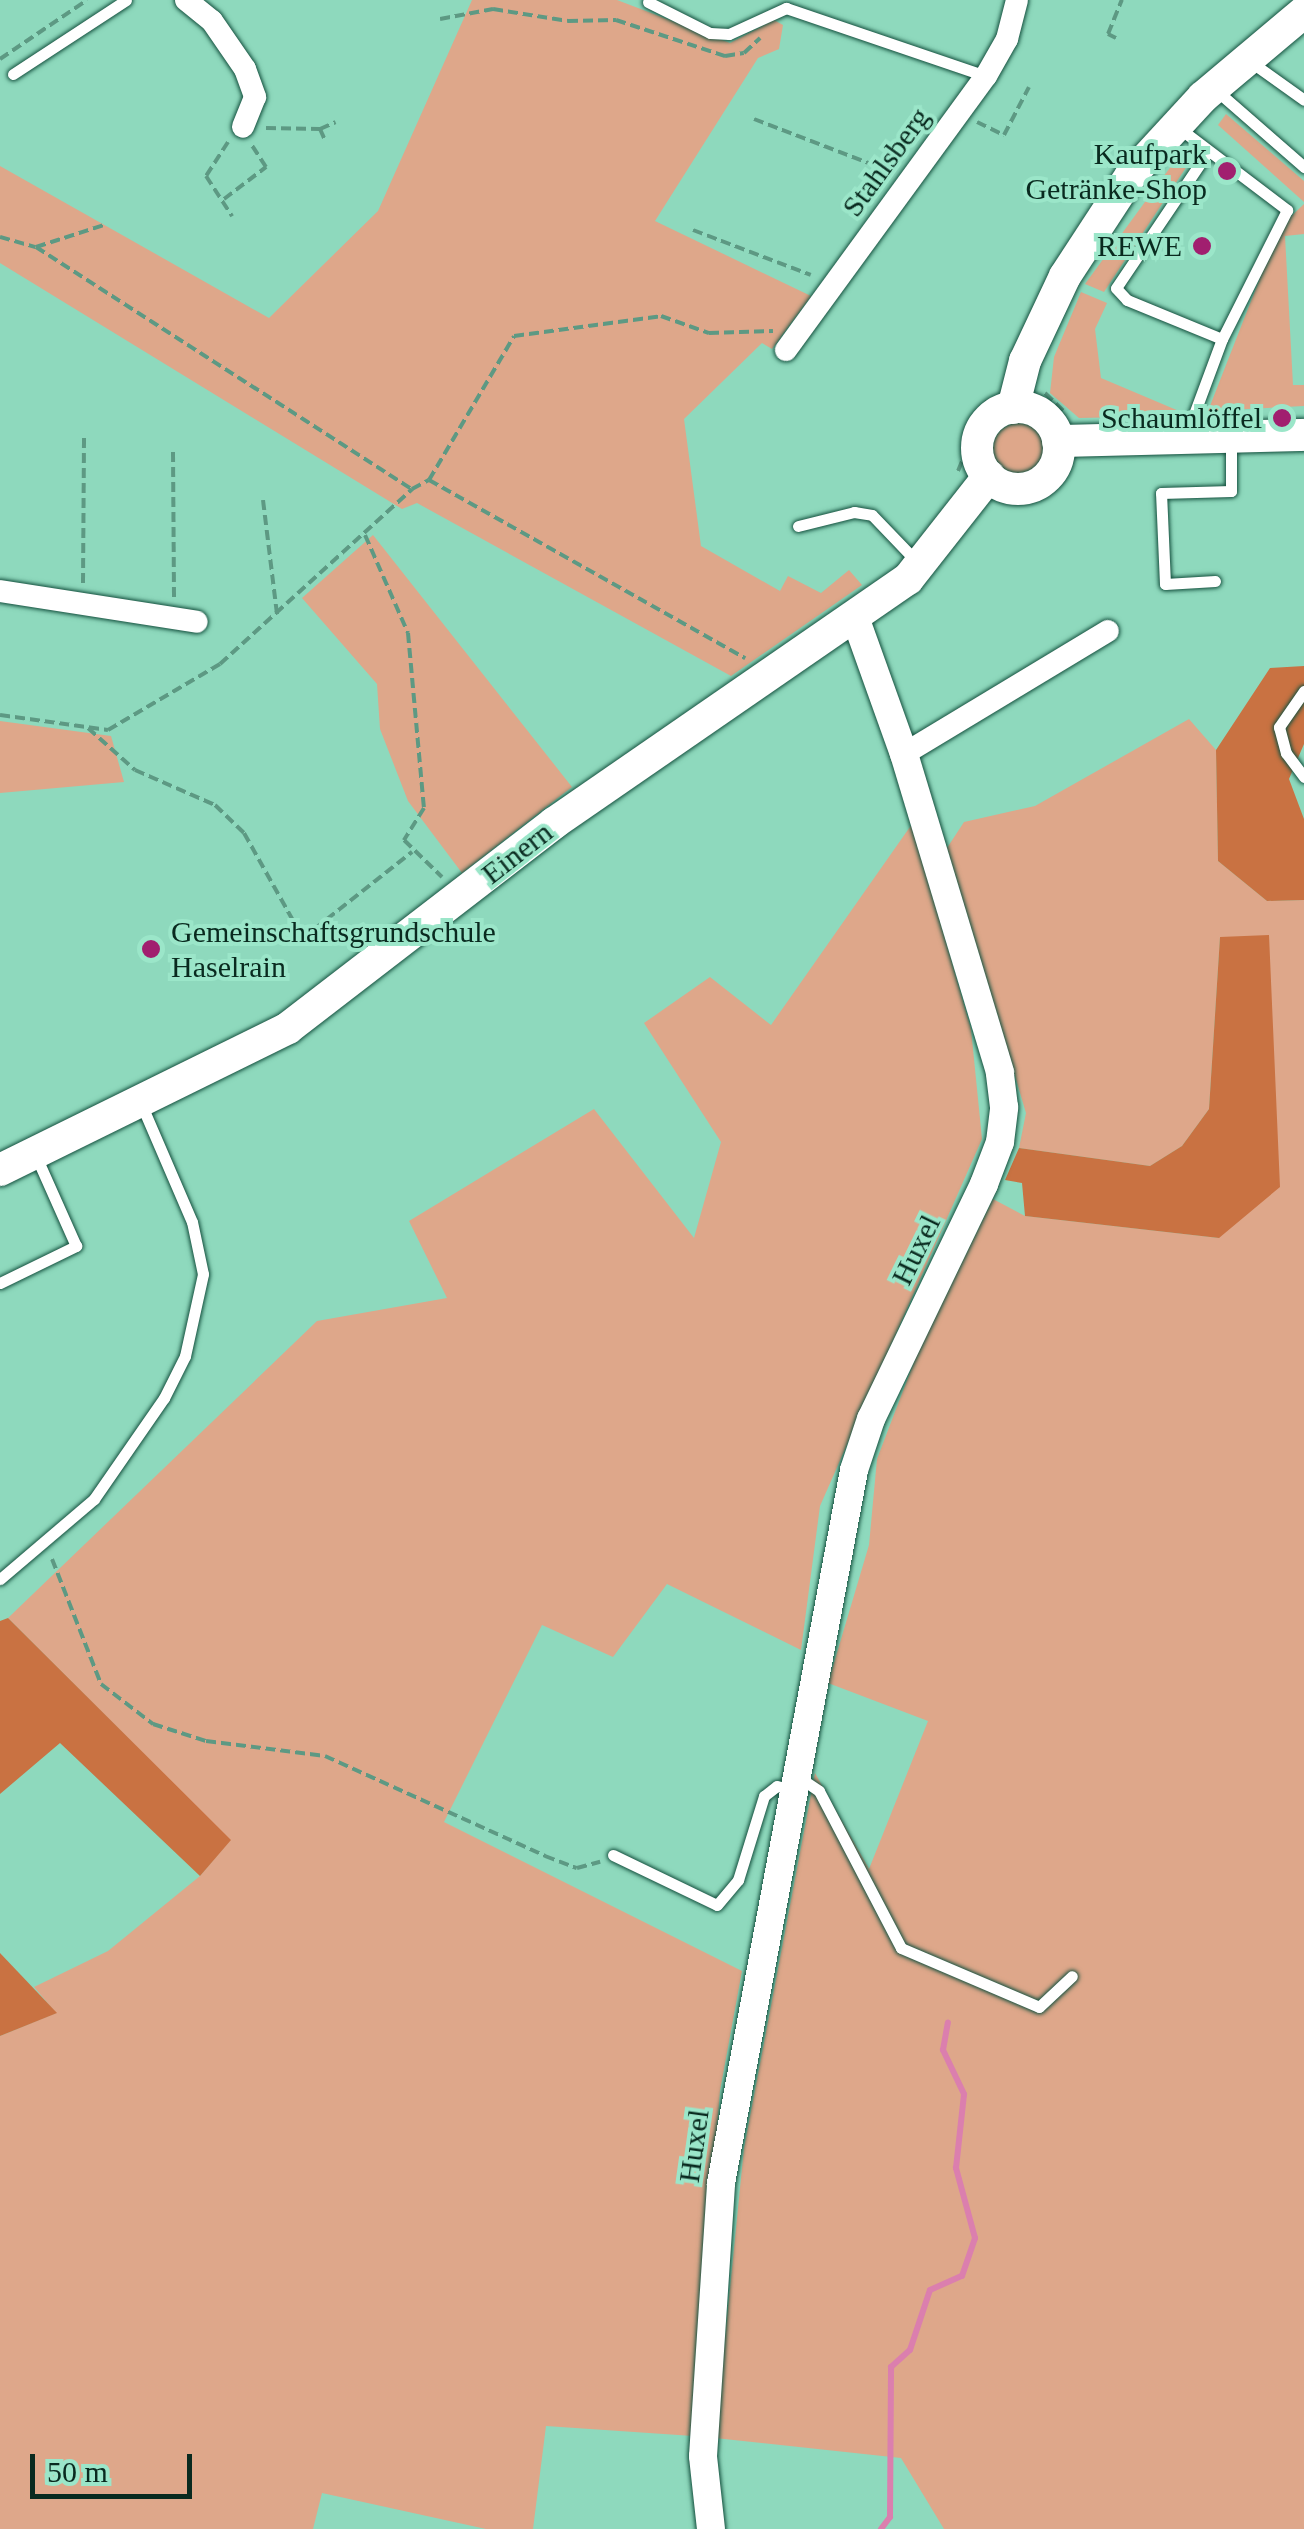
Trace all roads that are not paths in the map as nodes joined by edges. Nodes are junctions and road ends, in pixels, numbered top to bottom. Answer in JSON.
{"nodes":[{"id":1,"x":126,"y":0,"type":"edge"},
{"id":2,"x":186,"y":0,"type":"edge"},
{"id":3,"x":1017,"y":0,"type":"edge"},
{"id":4,"x":648,"y":2,"type":"edge"},
{"id":5,"x":1304,"y":12,"type":"edge"},
{"id":6,"x":1248,"y":59,"type":"junction"},
{"id":7,"x":13,"y":74,"type":"dead end"},
{"id":8,"x":986,"y":76,"type":"junction"},
{"id":9,"x":1214,"y":88,"type":"junction"},
{"id":10,"x":1304,"y":100,"type":"edge"},
{"id":11,"x":1175,"y":124,"type":"junction"},
{"id":12,"x":243,"y":127,"type":"road end"},
{"id":13,"x":1207,"y":153,"type":"junction"},
{"id":14,"x":1304,"y":167,"type":"edge"},
{"id":15,"x":1222,"y":339,"type":"junction"},
{"id":16,"x":792,"y":342,"type":"road end"},
{"id":17,"x":1013,"y":408,"type":"junction"},
{"id":18,"x":1069,"y":432,"type":"junction"},
{"id":19,"x":1304,"y":435,"type":"edge"},
{"id":20,"x":1232,"y":436,"type":"junction"},
{"id":21,"x":1187,"y":438,"type":"junction"},
{"id":22,"x":989,"y":476,"type":"junction"},
{"id":23,"x":798,"y":526,"type":"dead end"},
{"id":24,"x":920,"y":565,"type":"junction"},
{"id":25,"x":1215,"y":581,"type":"dead end"},
{"id":26,"x":0,"y":590,"type":"edge"},
{"id":27,"x":186,"y":620,"type":"road end"},
{"id":28,"x":856,"y":620,"type":"junction"},
{"id":29,"x":1108,"y":631,"type":"dead end"},
{"id":30,"x":1304,"y":691,"type":"edge"},
{"id":31,"x":904,"y":754,"type":"junction"},
{"id":32,"x":1304,"y":777,"type":"edge"},
{"id":33,"x":140,"y":1102,"type":"junction"},
{"id":34,"x":35,"y":1152,"type":"junction"},
{"id":35,"x":0,"y":1170,"type":"edge"},
{"id":36,"x":0,"y":1283,"type":"edge"},
{"id":37,"x":0,"y":1579,"type":"edge"},
{"id":38,"x":796,"y":1783,"type":"junction"},
{"id":39,"x":613,"y":1855,"type":"road end"},
{"id":40,"x":1072,"y":1976,"type":"dead end"},
{"id":41,"x":711,"y":2529,"type":"edge"}],
"edges":[{"from":1,"to":7,"type":"lane"},
{"from":2,"to":12,"type":"street"},
{"from":3,"to":8,"type":"street","name":"Stahlsberg"},
{"from":4,"to":8,"type":"lane"},
{"from":5,"to":6,"type":"main road"},
{"from":6,"to":9,"type":"main road"},
{"from":6,"to":10,"type":"lane"},
{"from":8,"to":16,"type":"street","name":"Stahlsberg"},
{"from":9,"to":11,"type":"main road"},
{"from":9,"to":14,"type":"lane"},
{"from":11,"to":13,"type":"lane"},
{"from":11,"to":17,"type":"main road"},
{"from":13,"to":15,"type":"lane"},
{"from":13,"to":15,"type":"lane"},
{"from":15,"to":21,"type":"lane"},
{"from":17,"to":18,"type":"main road"},
{"from":17,"to":22,"type":"main road"},
{"from":18,"to":21,"type":"main road"},
{"from":18,"to":22,"type":"main road"},
{"from":19,"to":20,"type":"main road"},
{"from":20,"to":21,"type":"main road"},
{"from":20,"to":25,"type":"lane"},
{"from":22,"to":24,"type":"main road","name":"Einern"},
{"from":23,"to":24,"type":"lane"},
{"from":24,"to":28,"type":"main road","name":"Einern"},
{"from":26,"to":27,"type":"street"},
{"from":28,"to":31,"type":"street","name":"Huxel"},
{"from":28,"to":33,"type":"main road","name":"Einern"},
{"from":29,"to":31,"type":"street"},
{"from":30,"to":32,"type":"lane"},
{"from":31,"to":38,"type":"street","name":"Huxel"},
{"from":33,"to":34,"type":"main road","name":"Einern"},
{"from":33,"to":37,"type":"lane"},
{"from":34,"to":35,"type":"main road","name":"Einern"},
{"from":34,"to":36,"type":"lane"},
{"from":38,"to":39,"type":"lane"},
{"from":38,"to":40,"type":"lane"},
{"from":38,"to":41,"type":"street","name":"Huxel"}]}
